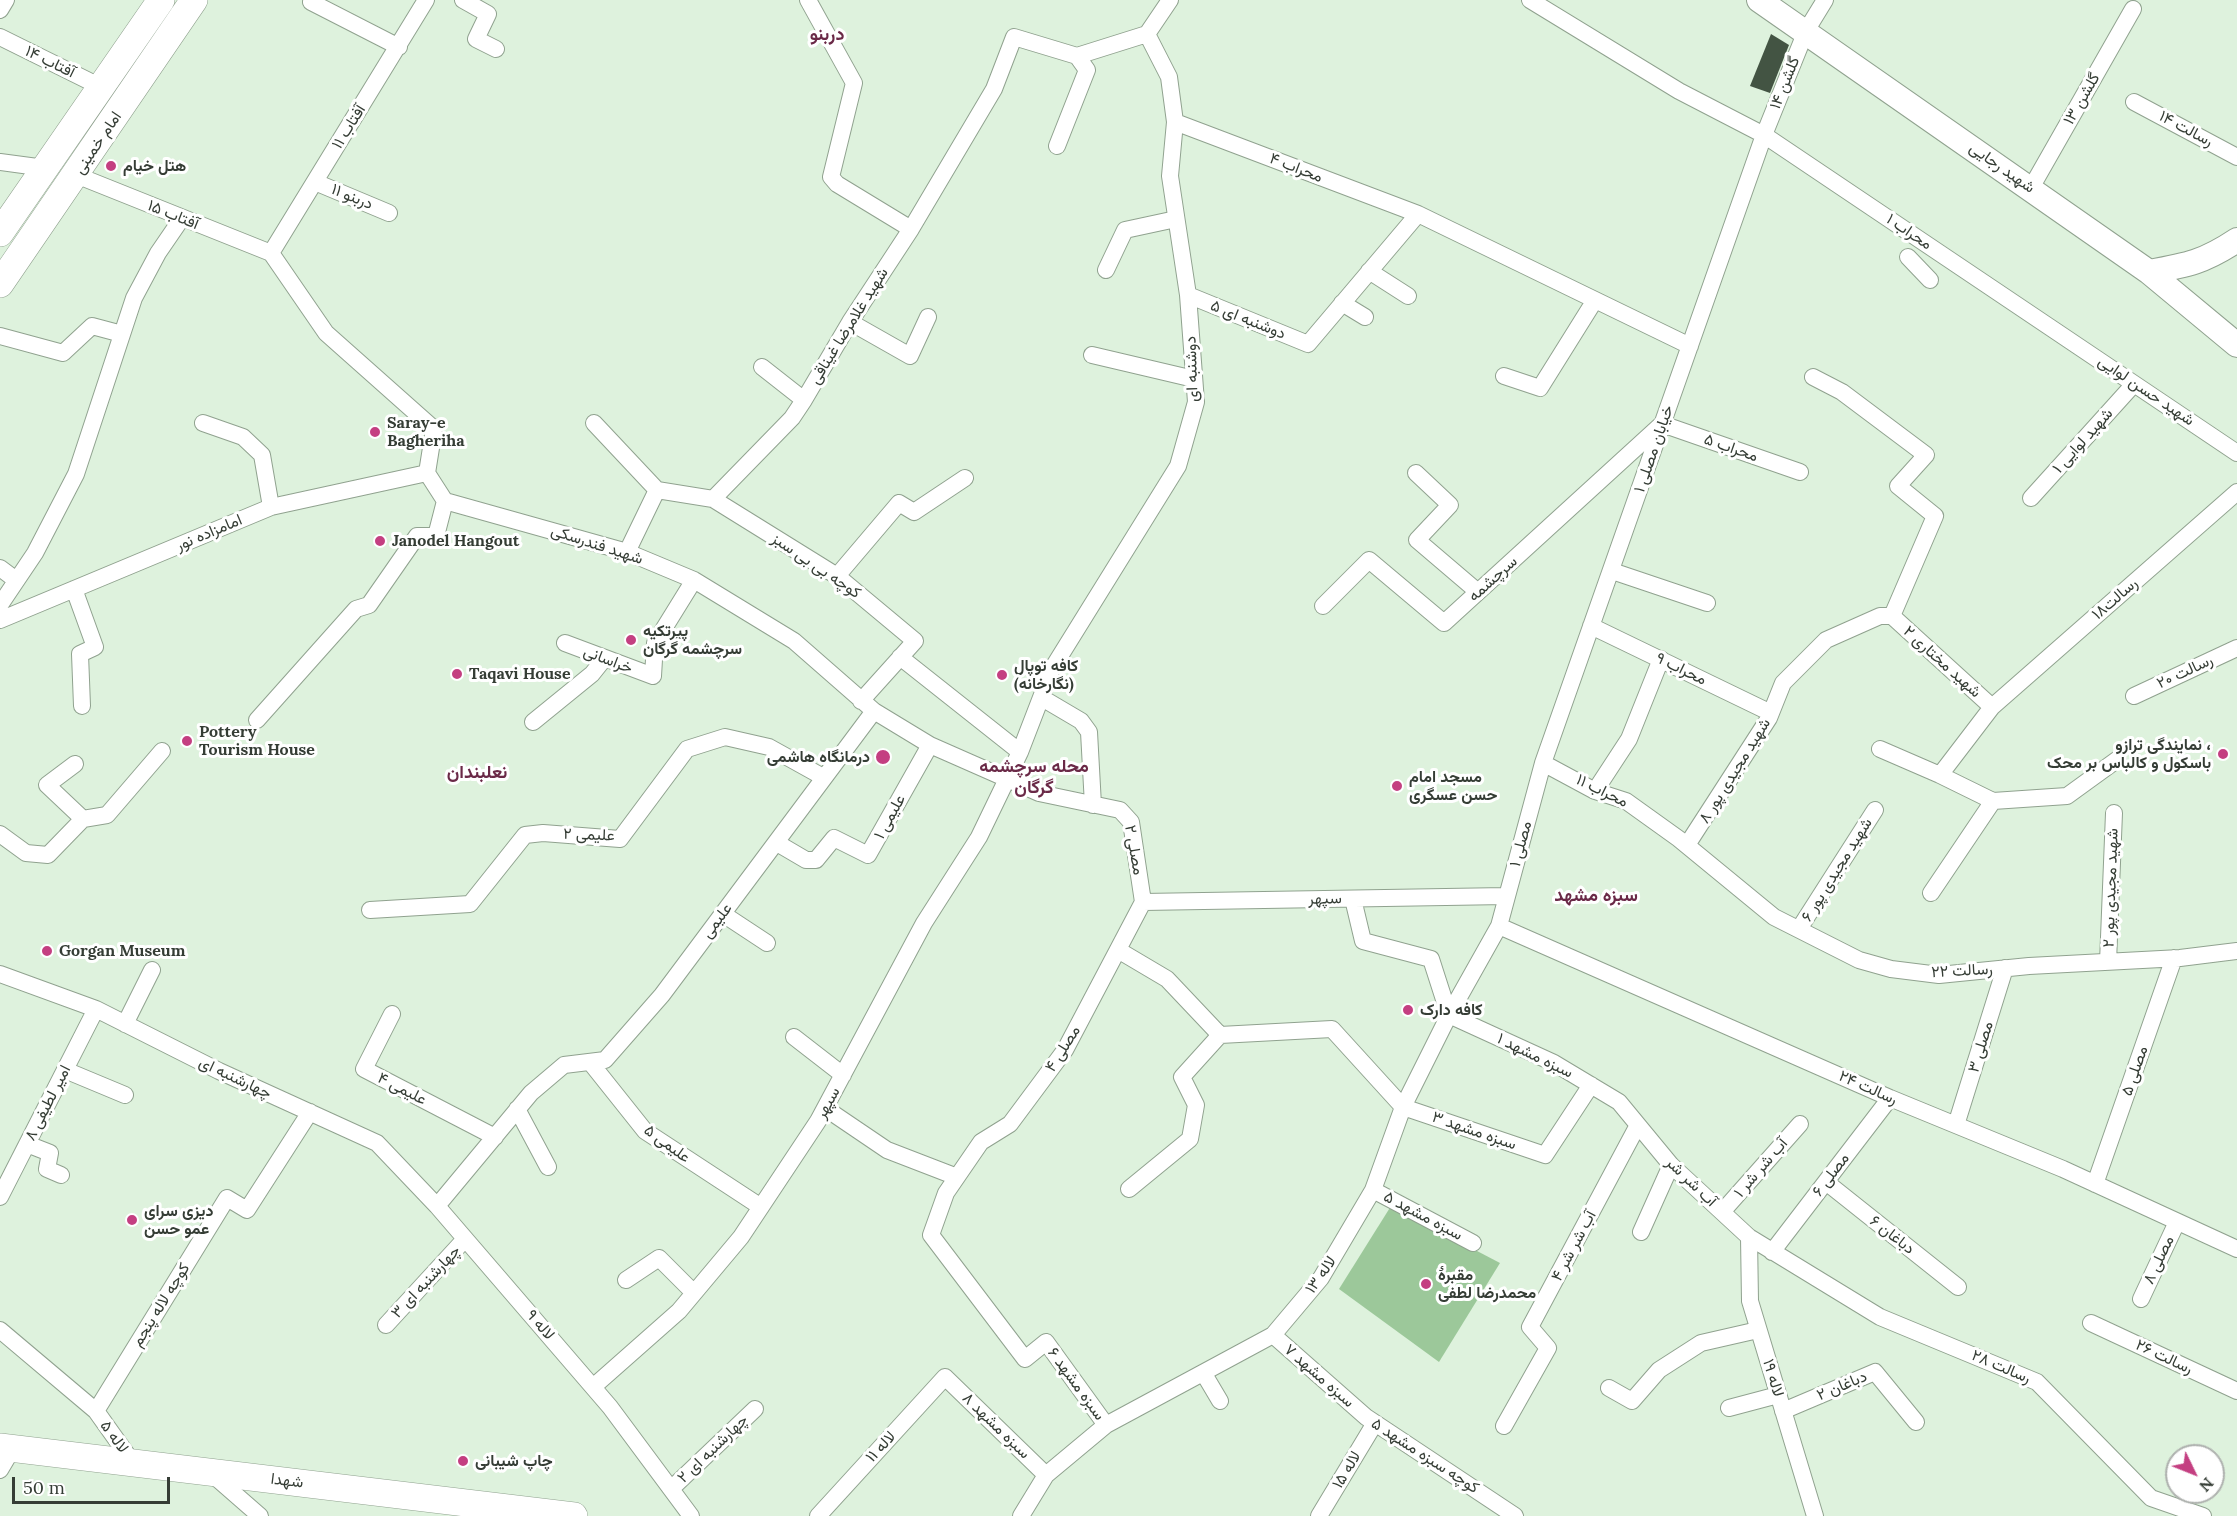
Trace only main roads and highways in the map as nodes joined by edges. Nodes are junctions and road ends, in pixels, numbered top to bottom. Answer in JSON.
{"nodes":[{"id":1,"x":161,"y":0,"type":"edge"},
{"id":2,"x":194,"y":0,"type":"edge"},
{"id":3,"x":1760,"y":0,"type":"edge"},
{"id":4,"x":48,"y":164,"type":"junction"},
{"id":5,"x":76,"y":175,"type":"junction"},
{"id":6,"x":0,"y":233,"type":"edge"},
{"id":7,"x":2237,"y":240,"type":"edge"},
{"id":8,"x":2150,"y":272,"type":"junction"},
{"id":9,"x":0,"y":284,"type":"edge"},
{"id":10,"x":2237,"y":345,"type":"edge"},
{"id":11,"x":4,"y":1455,"type":"edge"},
{"id":12,"x":547,"y":1514,"type":"edge"},
{"id":13,"x":574,"y":1516,"type":"edge"}],
"edges":[{"from":1,"to":4,"type":"main road","name":"امام خمینی"},
{"from":2,"to":5,"type":"main road","name":"امام خمینی"},
{"from":3,"to":8,"type":"main road","name":"شهید رجایی"},
{"from":4,"to":5,"type":"main road"},
{"from":4,"to":6,"type":"main road","name":"امام خمینی"},
{"from":5,"to":9,"type":"main road","name":"امام خمینی"},
{"from":7,"to":8,"type":"main road"},
{"from":8,"to":10,"type":"main road","name":"شهید رجایی"},
{"from":11,"to":12,"type":"main road","name":"شهدا"},
{"from":12,"to":13,"type":"main road","name":"شهدا"}]}
